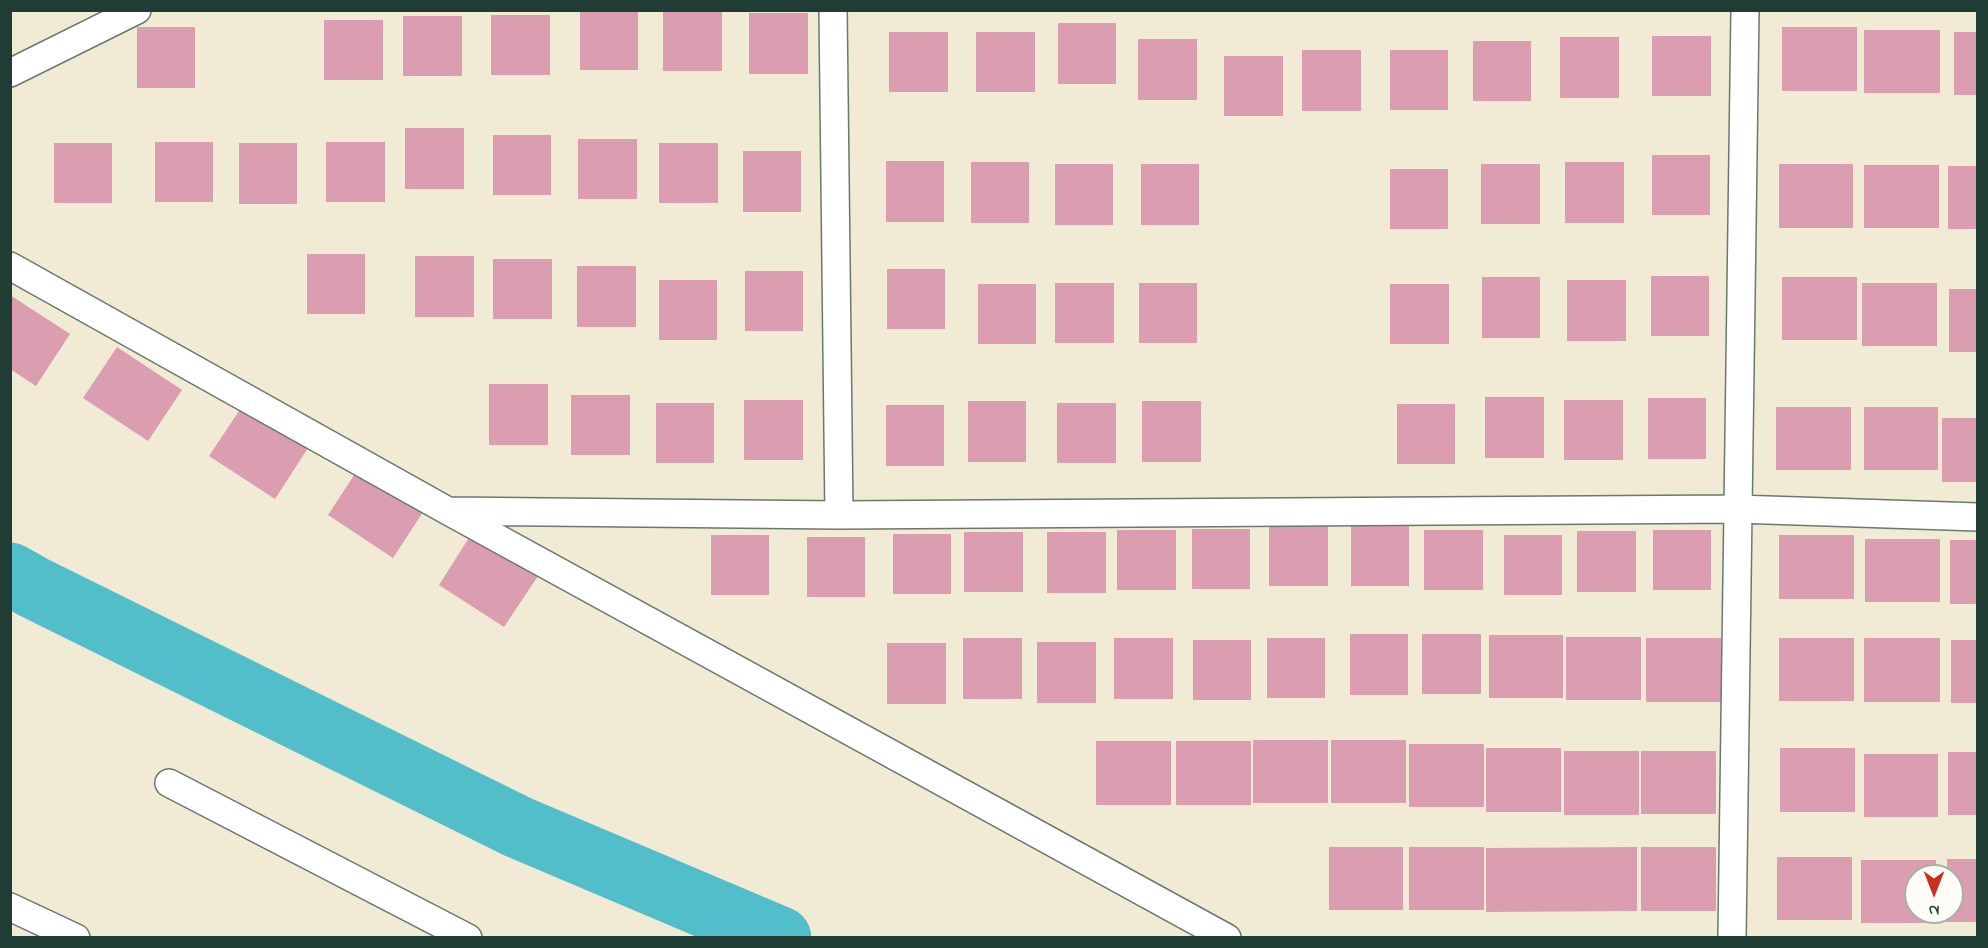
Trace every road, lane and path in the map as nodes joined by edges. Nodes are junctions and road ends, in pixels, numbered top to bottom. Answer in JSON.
{"nodes":[{"id":1,"x":137,"y":10,"type":"edge"},
{"id":2,"x":833,"y":10,"type":"edge"},
{"id":3,"x":1745,"y":10,"type":"edge"},
{"id":4,"x":10,"y":73,"type":"edge"},
{"id":5,"x":10,"y":266,"type":"edge"},
{"id":6,"x":1737,"y":509,"type":"junction"},
{"id":7,"x":448,"y":511,"type":"junction"},
{"id":8,"x":839,"y":515,"type":"junction"},
{"id":9,"x":1977,"y":517,"type":"edge"},
{"id":10,"x":169,"y":783,"type":"dead end"},
{"id":11,"x":10,"y":907,"type":"edge"},
{"id":12,"x":76,"y":938,"type":"edge"},
{"id":13,"x":468,"y":938,"type":"edge"},
{"id":14,"x":1227,"y":938,"type":"edge"},
{"id":15,"x":1732,"y":938,"type":"edge"}],
"edges":[{"from":1,"to":4,"type":"street"},
{"from":2,"to":8,"type":"street"},
{"from":3,"to":6,"type":"street"},
{"from":5,"to":7,"type":"street"},
{"from":6,"to":8,"type":"street"},
{"from":6,"to":9,"type":"street"},
{"from":6,"to":15,"type":"street"},
{"from":7,"to":8,"type":"street"},
{"from":7,"to":14,"type":"street"},
{"from":10,"to":13,"type":"street"},
{"from":11,"to":12,"type":"street"}]}
